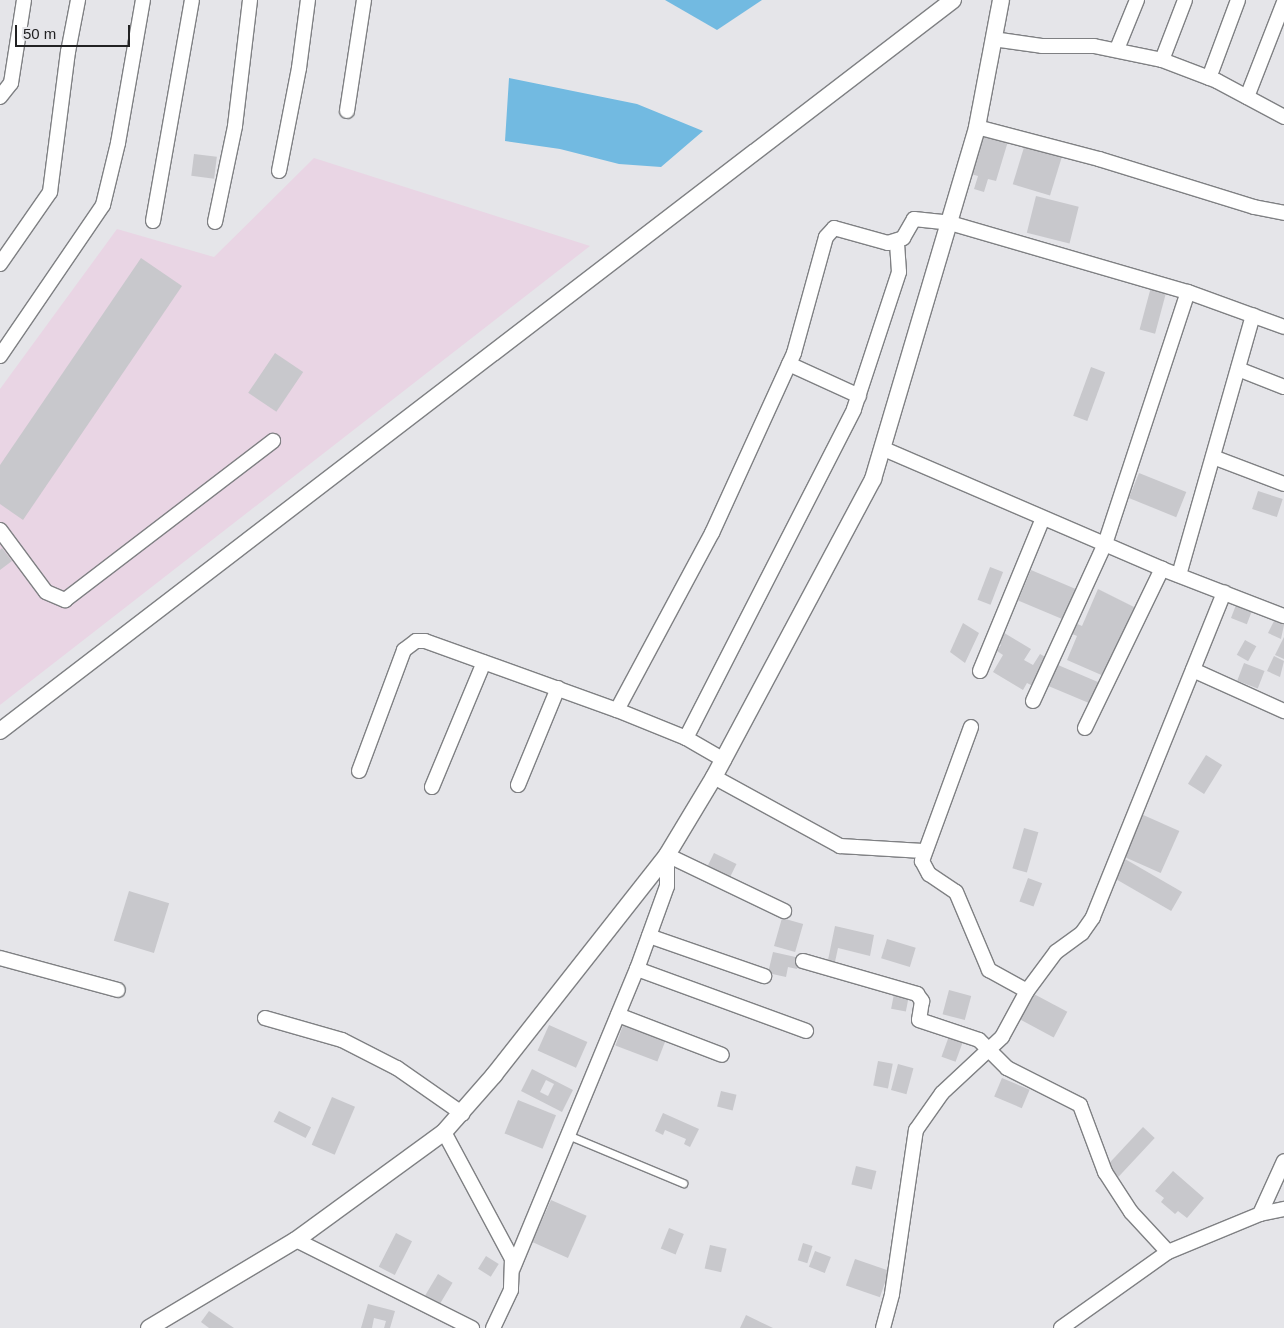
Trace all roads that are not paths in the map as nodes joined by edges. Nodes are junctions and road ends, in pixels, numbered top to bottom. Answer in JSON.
{"nodes":[{"id":1,"x":24,"y":0,"type":"edge"},
{"id":2,"x":78,"y":0,"type":"edge"},
{"id":3,"x":143,"y":0,"type":"edge"},
{"id":4,"x":192,"y":0,"type":"edge"},
{"id":5,"x":250,"y":0,"type":"edge"},
{"id":6,"x":308,"y":0,"type":"edge"},
{"id":7,"x":364,"y":0,"type":"edge"},
{"id":8,"x":953,"y":0,"type":"edge"},
{"id":9,"x":1001,"y":0,"type":"edge"},
{"id":10,"x":1137,"y":0,"type":"edge"},
{"id":11,"x":1185,"y":0,"type":"edge"},
{"id":12,"x":1238,"y":0,"type":"edge"},
{"id":13,"x":1284,"y":2,"type":"edge"},
{"id":14,"x":993,"y":40,"type":"junction"},
{"id":15,"x":1117,"y":50,"type":"junction"},
{"id":16,"x":1162,"y":60,"type":"junction"},
{"id":17,"x":1209,"y":78,"type":"junction"},
{"id":18,"x":0,"y":97,"type":"edge"},
{"id":19,"x":1247,"y":97,"type":"junction"},
{"id":20,"x":347,"y":111,"type":"dead end"},
{"id":21,"x":1284,"y":117,"type":"edge"},
{"id":22,"x":977,"y":127,"type":"junction"},
{"id":23,"x":279,"y":171,"type":"dead end"},
{"id":24,"x":1284,"y":213,"type":"edge"},
{"id":25,"x":153,"y":221,"type":"dead end"},
{"id":26,"x":215,"y":222,"type":"dead end"},
{"id":27,"x":950,"y":223,"type":"junction"},
{"id":28,"x":897,"y":242,"type":"junction"},
{"id":29,"x":0,"y":264,"type":"edge"},
{"id":30,"x":1188,"y":292,"type":"junction"},
{"id":31,"x":1253,"y":315,"type":"junction"},
{"id":32,"x":1284,"y":327,"type":"edge"},
{"id":33,"x":0,"y":356,"type":"edge"},
{"id":34,"x":789,"y":364,"type":"junction"},
{"id":35,"x":1238,"y":369,"type":"junction"},
{"id":36,"x":1284,"y":387,"type":"edge"},
{"id":37,"x":859,"y":396,"type":"junction"},
{"id":38,"x":273,"y":441,"type":"dead end"},
{"id":39,"x":884,"y":449,"type":"junction"},
{"id":40,"x":1213,"y":457,"type":"junction"},
{"id":41,"x":1284,"y":484,"type":"edge"},
{"id":42,"x":1043,"y":518,"type":"junction"},
{"id":43,"x":0,"y":530,"type":"edge"},
{"id":44,"x":1105,"y":544,"type":"junction"},
{"id":45,"x":1162,"y":568,"type":"junction"},
{"id":46,"x":1180,"y":575,"type":"junction"},
{"id":47,"x":1224,"y":592,"type":"junction"},
{"id":48,"x":1284,"y":616,"type":"edge"},
{"id":49,"x":484,"y":662,"type":"junction"},
{"id":50,"x":1193,"y":670,"type":"junction"},
{"id":51,"x":980,"y":671,"type":"dead end"},
{"id":52,"x":558,"y":688,"type":"junction"},
{"id":53,"x":1033,"y":701,"type":"dead end"},
{"id":54,"x":617,"y":710,"type":"junction"},
{"id":55,"x":1284,"y":711,"type":"edge"},
{"id":56,"x":971,"y":728,"type":"dead end"},
{"id":57,"x":1085,"y":728,"type":"dead end"},
{"id":58,"x":0,"y":731,"type":"edge"},
{"id":59,"x":686,"y":738,"type":"junction"},
{"id":60,"x":724,"y":760,"type":"junction"},
{"id":61,"x":359,"y":771,"type":"dead end"},
{"id":62,"x":714,"y":778,"type":"junction"},
{"id":63,"x":518,"y":785,"type":"dead end"},
{"id":64,"x":432,"y":787,"type":"dead end"},
{"id":65,"x":924,"y":851,"type":"junction"},
{"id":66,"x":666,"y":855,"type":"junction"},
{"id":67,"x":784,"y":911,"type":"dead end"},
{"id":68,"x":649,"y":936,"type":"junction"},
{"id":69,"x":0,"y":958,"type":"edge"},
{"id":70,"x":803,"y":961,"type":"dead end"},
{"id":71,"x":637,"y":969,"type":"junction"},
{"id":72,"x":764,"y":976,"type":"dead end"},
{"id":73,"x":118,"y":990,"type":"dead end"},
{"id":74,"x":1027,"y":991,"type":"junction"},
{"id":75,"x":618,"y":1015,"type":"junction"},
{"id":76,"x":265,"y":1018,"type":"dead end"},
{"id":77,"x":806,"y":1032,"type":"dead end"},
{"id":78,"x":988,"y":1049,"type":"junction"},
{"id":79,"x":722,"y":1055,"type":"dead end"},
{"id":80,"x":463,"y":1114,"type":"junction"},
{"id":81,"x":444,"y":1132,"type":"junction"},
{"id":82,"x":568,"y":1135,"type":"junction"},
{"id":83,"x":1284,"y":1161,"type":"edge"},
{"id":84,"x":683,"y":1183,"type":"dead end"},
{"id":85,"x":1284,"y":1208,"type":"edge"},
{"id":86,"x":1260,"y":1214,"type":"junction"},
{"id":87,"x":296,"y":1240,"type":"junction"},
{"id":88,"x":1168,"y":1252,"type":"junction"},
{"id":89,"x":513,"y":1268,"type":"junction"},
{"id":90,"x":149,"y":1328,"type":"edge"},
{"id":91,"x":472,"y":1328,"type":"edge"},
{"id":92,"x":493,"y":1328,"type":"edge"},
{"id":93,"x":883,"y":1328,"type":"edge"},
{"id":94,"x":1061,"y":1328,"type":"edge"}],
"edges":[{"from":1,"to":18,"type":"street"},
{"from":2,"to":29,"type":"street"},
{"from":3,"to":33,"type":"street"},
{"from":4,"to":25,"type":"street"},
{"from":5,"to":26,"type":"street"},
{"from":6,"to":23,"type":"street"},
{"from":7,"to":20,"type":"street"},
{"from":8,"to":58,"type":"street"},
{"from":9,"to":14,"type":"street"},
{"from":10,"to":15,"type":"street"},
{"from":11,"to":16,"type":"street"},
{"from":12,"to":17,"type":"street"},
{"from":13,"to":19,"type":"street"},
{"from":14,"to":15,"type":"street"},
{"from":14,"to":22,"type":"street"},
{"from":15,"to":16,"type":"street"},
{"from":16,"to":17,"type":"street"},
{"from":17,"to":19,"type":"street"},
{"from":19,"to":21,"type":"street"},
{"from":22,"to":24,"type":"street"},
{"from":22,"to":27,"type":"street"},
{"from":27,"to":28,"type":"street"},
{"from":27,"to":30,"type":"street"},
{"from":27,"to":39,"type":"street"},
{"from":28,"to":34,"type":"street"},
{"from":28,"to":37,"type":"street"},
{"from":30,"to":31,"type":"street"},
{"from":30,"to":44,"type":"street"},
{"from":31,"to":32,"type":"street"},
{"from":31,"to":35,"type":"street"},
{"from":34,"to":37,"type":"street"},
{"from":34,"to":54,"type":"street"},
{"from":35,"to":36,"type":"street"},
{"from":35,"to":40,"type":"street"},
{"from":37,"to":59,"type":"street"},
{"from":38,"to":43,"type":"street"},
{"from":39,"to":42,"type":"street"},
{"from":39,"to":60,"type":"street"},
{"from":40,"to":41,"type":"street"},
{"from":40,"to":46,"type":"street"},
{"from":42,"to":44,"type":"street"},
{"from":42,"to":51,"type":"street"},
{"from":44,"to":45,"type":"street"},
{"from":44,"to":53,"type":"street"},
{"from":45,"to":46,"type":"street"},
{"from":45,"to":57,"type":"street"},
{"from":46,"to":47,"type":"street"},
{"from":47,"to":48,"type":"street"},
{"from":47,"to":50,"type":"street"},
{"from":49,"to":52,"type":"street"},
{"from":49,"to":61,"type":"street"},
{"from":49,"to":64,"type":"street"},
{"from":50,"to":55,"type":"street"},
{"from":50,"to":74,"type":"street"},
{"from":52,"to":54,"type":"street"},
{"from":52,"to":63,"type":"street"},
{"from":54,"to":59,"type":"street"},
{"from":56,"to":65,"type":"street"},
{"from":59,"to":60,"type":"street"},
{"from":60,"to":62,"type":"street"},
{"from":62,"to":65,"type":"street"},
{"from":62,"to":66,"type":"street"},
{"from":65,"to":74,"type":"street"},
{"from":66,"to":67,"type":"street"},
{"from":66,"to":68,"type":"street"},
{"from":66,"to":80,"type":"street"},
{"from":68,"to":71,"type":"street"},
{"from":68,"to":72,"type":"street"},
{"from":69,"to":73,"type":"street"},
{"from":70,"to":78,"type":"street"},
{"from":71,"to":75,"type":"street"},
{"from":71,"to":77,"type":"street"},
{"from":74,"to":78,"type":"street"},
{"from":75,"to":79,"type":"street"},
{"from":75,"to":82,"type":"street"},
{"from":76,"to":80,"type":"street"},
{"from":78,"to":88,"type":"street"},
{"from":78,"to":93,"type":"street"},
{"from":80,"to":81,"type":"street"},
{"from":81,"to":87,"type":"street"},
{"from":81,"to":89,"type":"street"},
{"from":82,"to":84,"type":"lane"},
{"from":82,"to":89,"type":"street"},
{"from":83,"to":86,"type":"street"},
{"from":85,"to":86,"type":"street"},
{"from":86,"to":88,"type":"street"},
{"from":87,"to":90,"type":"street"},
{"from":87,"to":91,"type":"street"},
{"from":88,"to":94,"type":"street"},
{"from":89,"to":92,"type":"street"}]}
